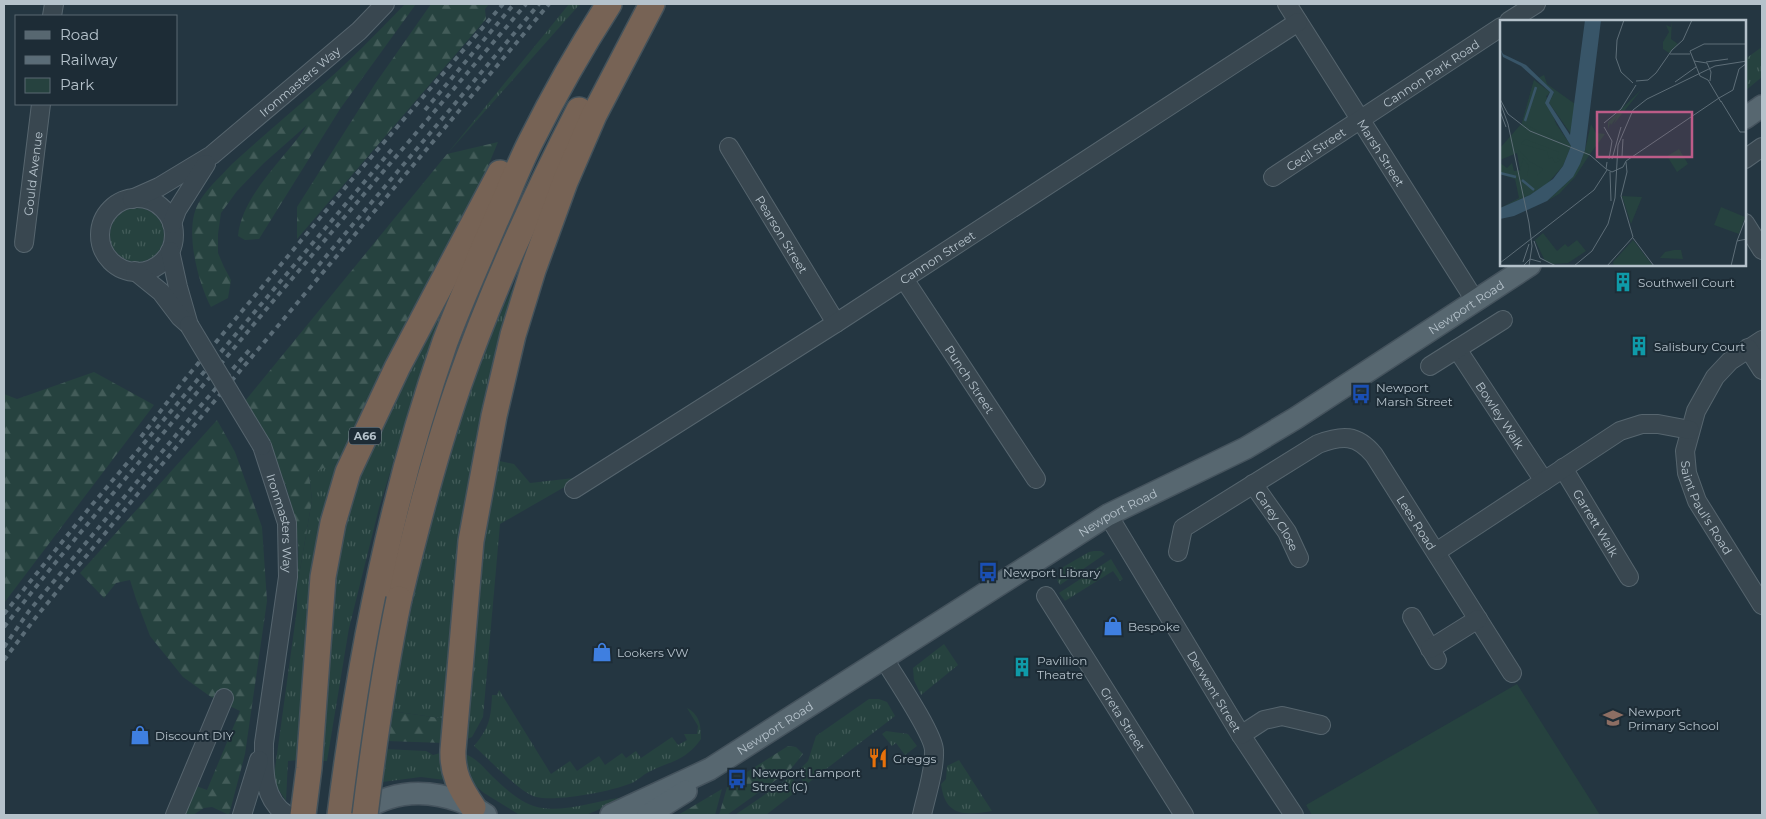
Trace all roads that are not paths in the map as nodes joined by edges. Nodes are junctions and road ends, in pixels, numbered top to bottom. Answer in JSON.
{"nodes":[{"id":1,"x":385,"y":4,"type":"edge"},
{"id":2,"x":609,"y":4,"type":"edge"},
{"id":3,"x":644,"y":4,"type":"edge"},
{"id":4,"x":652,"y":4,"type":"edge"},
{"id":5,"x":1287,"y":4,"type":"edge"},
{"id":6,"x":1536,"y":4,"type":"edge"},
{"id":7,"x":1511,"y":20,"type":"edge"},
{"id":8,"x":1298,"y":22,"type":"junction"},
{"id":9,"x":1500,"y":28,"type":"edge"},
{"id":10,"x":576,"y":54,"type":"junction"},
{"id":11,"x":41,"y":105,"type":"edge"},
{"id":12,"x":1762,"y":106,"type":"edge"},
{"id":13,"x":1746,"y":117,"type":"edge"},
{"id":14,"x":1360,"y":120,"type":"junction"},
{"id":15,"x":729,"y":147,"type":"dead end"},
{"id":16,"x":1762,"y":147,"type":"edge"},
{"id":17,"x":212,"y":155,"type":"junction"},
{"id":18,"x":1746,"y":158,"type":"edge"},
{"id":19,"x":1273,"y":177,"type":"dead end"},
{"id":20,"x":132,"y":199,"type":"junction"},
{"id":21,"x":172,"y":224,"type":"junction"},
{"id":22,"x":1746,"y":225,"type":"edge"},
{"id":23,"x":24,"y":244,"type":"dead end"},
{"id":24,"x":1762,"y":250,"type":"edge"},
{"id":25,"x":170,"y":251,"type":"junction"},
{"id":26,"x":1529,"y":266,"type":"edge"},
{"id":27,"x":135,"y":272,"type":"junction"},
{"id":28,"x":904,"y":279,"type":"junction"},
{"id":29,"x":1476,"y":302,"type":"junction"},
{"id":30,"x":1503,"y":320,"type":"dead end"},
{"id":31,"x":836,"y":323,"type":"junction"},
{"id":32,"x":189,"y":325,"type":"junction"},
{"id":33,"x":1755,"y":344,"type":"edge"},
{"id":34,"x":1457,"y":349,"type":"junction"},
{"id":35,"x":1430,"y":366,"type":"dead end"},
{"id":36,"x":1762,"y":370,"type":"edge"},
{"id":37,"x":1690,"y":430,"type":"junction"},
{"id":38,"x":1563,"y":468,"type":"junction"},
{"id":39,"x":1036,"y":479,"type":"dead end"},
{"id":40,"x":1544,"y":481,"type":"junction"},
{"id":41,"x":1253,"y":484,"type":"junction"},
{"id":42,"x":574,"y":490,"type":"dead end"},
{"id":43,"x":1108,"y":515,"type":"junction"},
{"id":44,"x":1178,"y":552,"type":"dead end"},
{"id":45,"x":1436,"y":552,"type":"junction"},
{"id":46,"x":1299,"y":558,"type":"dead end"},
{"id":47,"x":1629,"y":577,"type":"dead end"},
{"id":48,"x":1046,"y":596,"type":"dead end"},
{"id":49,"x":387,"y":597,"type":"junction"},
{"id":50,"x":1762,"y":605,"type":"edge"},
{"id":51,"x":1412,"y":617,"type":"dead end"},
{"id":52,"x":1478,"y":619,"type":"junction"},
{"id":53,"x":884,"y":659,"type":"junction"},
{"id":54,"x":1512,"y":673,"type":"dead end"},
{"id":55,"x":224,"y":698,"type":"dead end"},
{"id":56,"x":1321,"y":725,"type":"dead end"},
{"id":57,"x":1241,"y":735,"type":"junction"},
{"id":58,"x":264,"y":743,"type":"junction"},
{"id":59,"x":710,"y":768,"type":"junction"},
{"id":60,"x":484,"y":813,"type":"edge"},
{"id":61,"x":175,"y":815,"type":"edge"},
{"id":62,"x":242,"y":815,"type":"edge"},
{"id":63,"x":287,"y":815,"type":"edge"},
{"id":64,"x":304,"y":815,"type":"edge"},
{"id":65,"x":340,"y":815,"type":"edge"},
{"id":66,"x":350,"y":815,"type":"edge"},
{"id":67,"x":365,"y":815,"type":"edge"},
{"id":68,"x":611,"y":815,"type":"edge"},
{"id":69,"x":648,"y":815,"type":"edge"},
{"id":70,"x":922,"y":815,"type":"edge"},
{"id":71,"x":1184,"y":815,"type":"edge"},
{"id":72,"x":1294,"y":815,"type":"edge"}],
"edges":[{"from":1,"to":17,"type":"street","name":"Ironmasters Way"},
{"from":2,"to":10,"type":"highway","number":"A66"},
{"from":3,"to":49,"type":"highway","number":"A66"},
{"from":4,"to":60,"type":"highway"},
{"from":5,"to":8,"type":"street","name":"Marsh Street"},
{"from":6,"to":7,"type":"street"},
{"from":8,"to":14,"type":"street","name":"Marsh Street"},
{"from":8,"to":28,"type":"street","name":"Cannon Street"},
{"from":9,"to":14,"type":"street","name":"Cannon Park Road"},
{"from":10,"to":49,"type":"highway","number":"A66"},
{"from":10,"to":64,"type":"highway","number":"A66"},
{"from":11,"to":23,"type":"street","name":"Gould Avenue"},
{"from":12,"to":13,"type":"main road"},
{"from":14,"to":19,"type":"street","name":"Cecil Street"},
{"from":14,"to":29,"type":"street","name":"Marsh Street"},
{"from":15,"to":31,"type":"street","name":"Pearson Street"},
{"from":16,"to":18,"type":"street"},
{"from":17,"to":20,"type":"street","name":"Ironmasters Way"},
{"from":17,"to":21,"type":"street","name":"Ironmasters Way"},
{"from":20,"to":21,"type":"street"},
{"from":20,"to":27,"type":"street","name":"Ironmasters Way"},
{"from":21,"to":25,"type":"street","name":"Ironmasters Way"},
{"from":22,"to":24,"type":"street"},
{"from":25,"to":27,"type":"street"},
{"from":25,"to":32,"type":"street","name":"Ironmasters Way"},
{"from":26,"to":29,"type":"main road","name":"Newport Road"},
{"from":27,"to":32,"type":"street","name":"Ironmasters Way"},
{"from":28,"to":31,"type":"street","name":"Cannon Street"},
{"from":28,"to":39,"type":"street","name":"Punch Street"},
{"from":29,"to":43,"type":"main road","name":"Newport Road"},
{"from":30,"to":34,"type":"street"},
{"from":31,"to":42,"type":"street","name":"Cannon Street"},
{"from":32,"to":58,"type":"street","name":"Ironmasters Way","bridge":true},
{"from":33,"to":36,"type":"street"},
{"from":33,"to":37,"type":"street","name":"Saint Paul's Road"},
{"from":34,"to":35,"type":"street"},
{"from":34,"to":40,"type":"street","name":"Bowley Walk"},
{"from":37,"to":38,"type":"street","name":"Lees Road"},
{"from":37,"to":50,"type":"street","name":"Saint Paul's Road"},
{"from":38,"to":40,"type":"street","name":"Lees Road"},
{"from":38,"to":47,"type":"street","name":"Garrett Walk"},
{"from":40,"to":45,"type":"street","name":"Lees Road"},
{"from":41,"to":44,"type":"street","name":"Lees Road"},
{"from":41,"to":45,"type":"street","name":"Lees Road"},
{"from":41,"to":46,"type":"street","name":"Carey Close"},
{"from":43,"to":53,"type":"main road","name":"Newport Road"},
{"from":43,"to":57,"type":"street","name":"Derwent Street"},
{"from":45,"to":52,"type":"street"},
{"from":48,"to":71,"type":"street","name":"Greta Street"},
{"from":49,"to":65,"type":"highway","number":"A66"},
{"from":49,"to":67,"type":"highway","number":"A66","bridge":true},
{"from":51,"to":52,"type":"street"},
{"from":52,"to":54,"type":"street"},
{"from":53,"to":59,"type":"main road","name":"Newport Road"},
{"from":53,"to":70,"type":"street"},
{"from":55,"to":61,"type":"street"},
{"from":56,"to":57,"type":"street"},
{"from":57,"to":72,"type":"street","name":"Derwent Street"},
{"from":58,"to":62,"type":"street"},
{"from":58,"to":63,"type":"street"},
{"from":59,"to":68,"type":"main road","name":"Newport Road"},
{"from":59,"to":69,"type":"main road","name":"Newport Road"},
{"from":60,"to":66,"type":"main road"}]}
